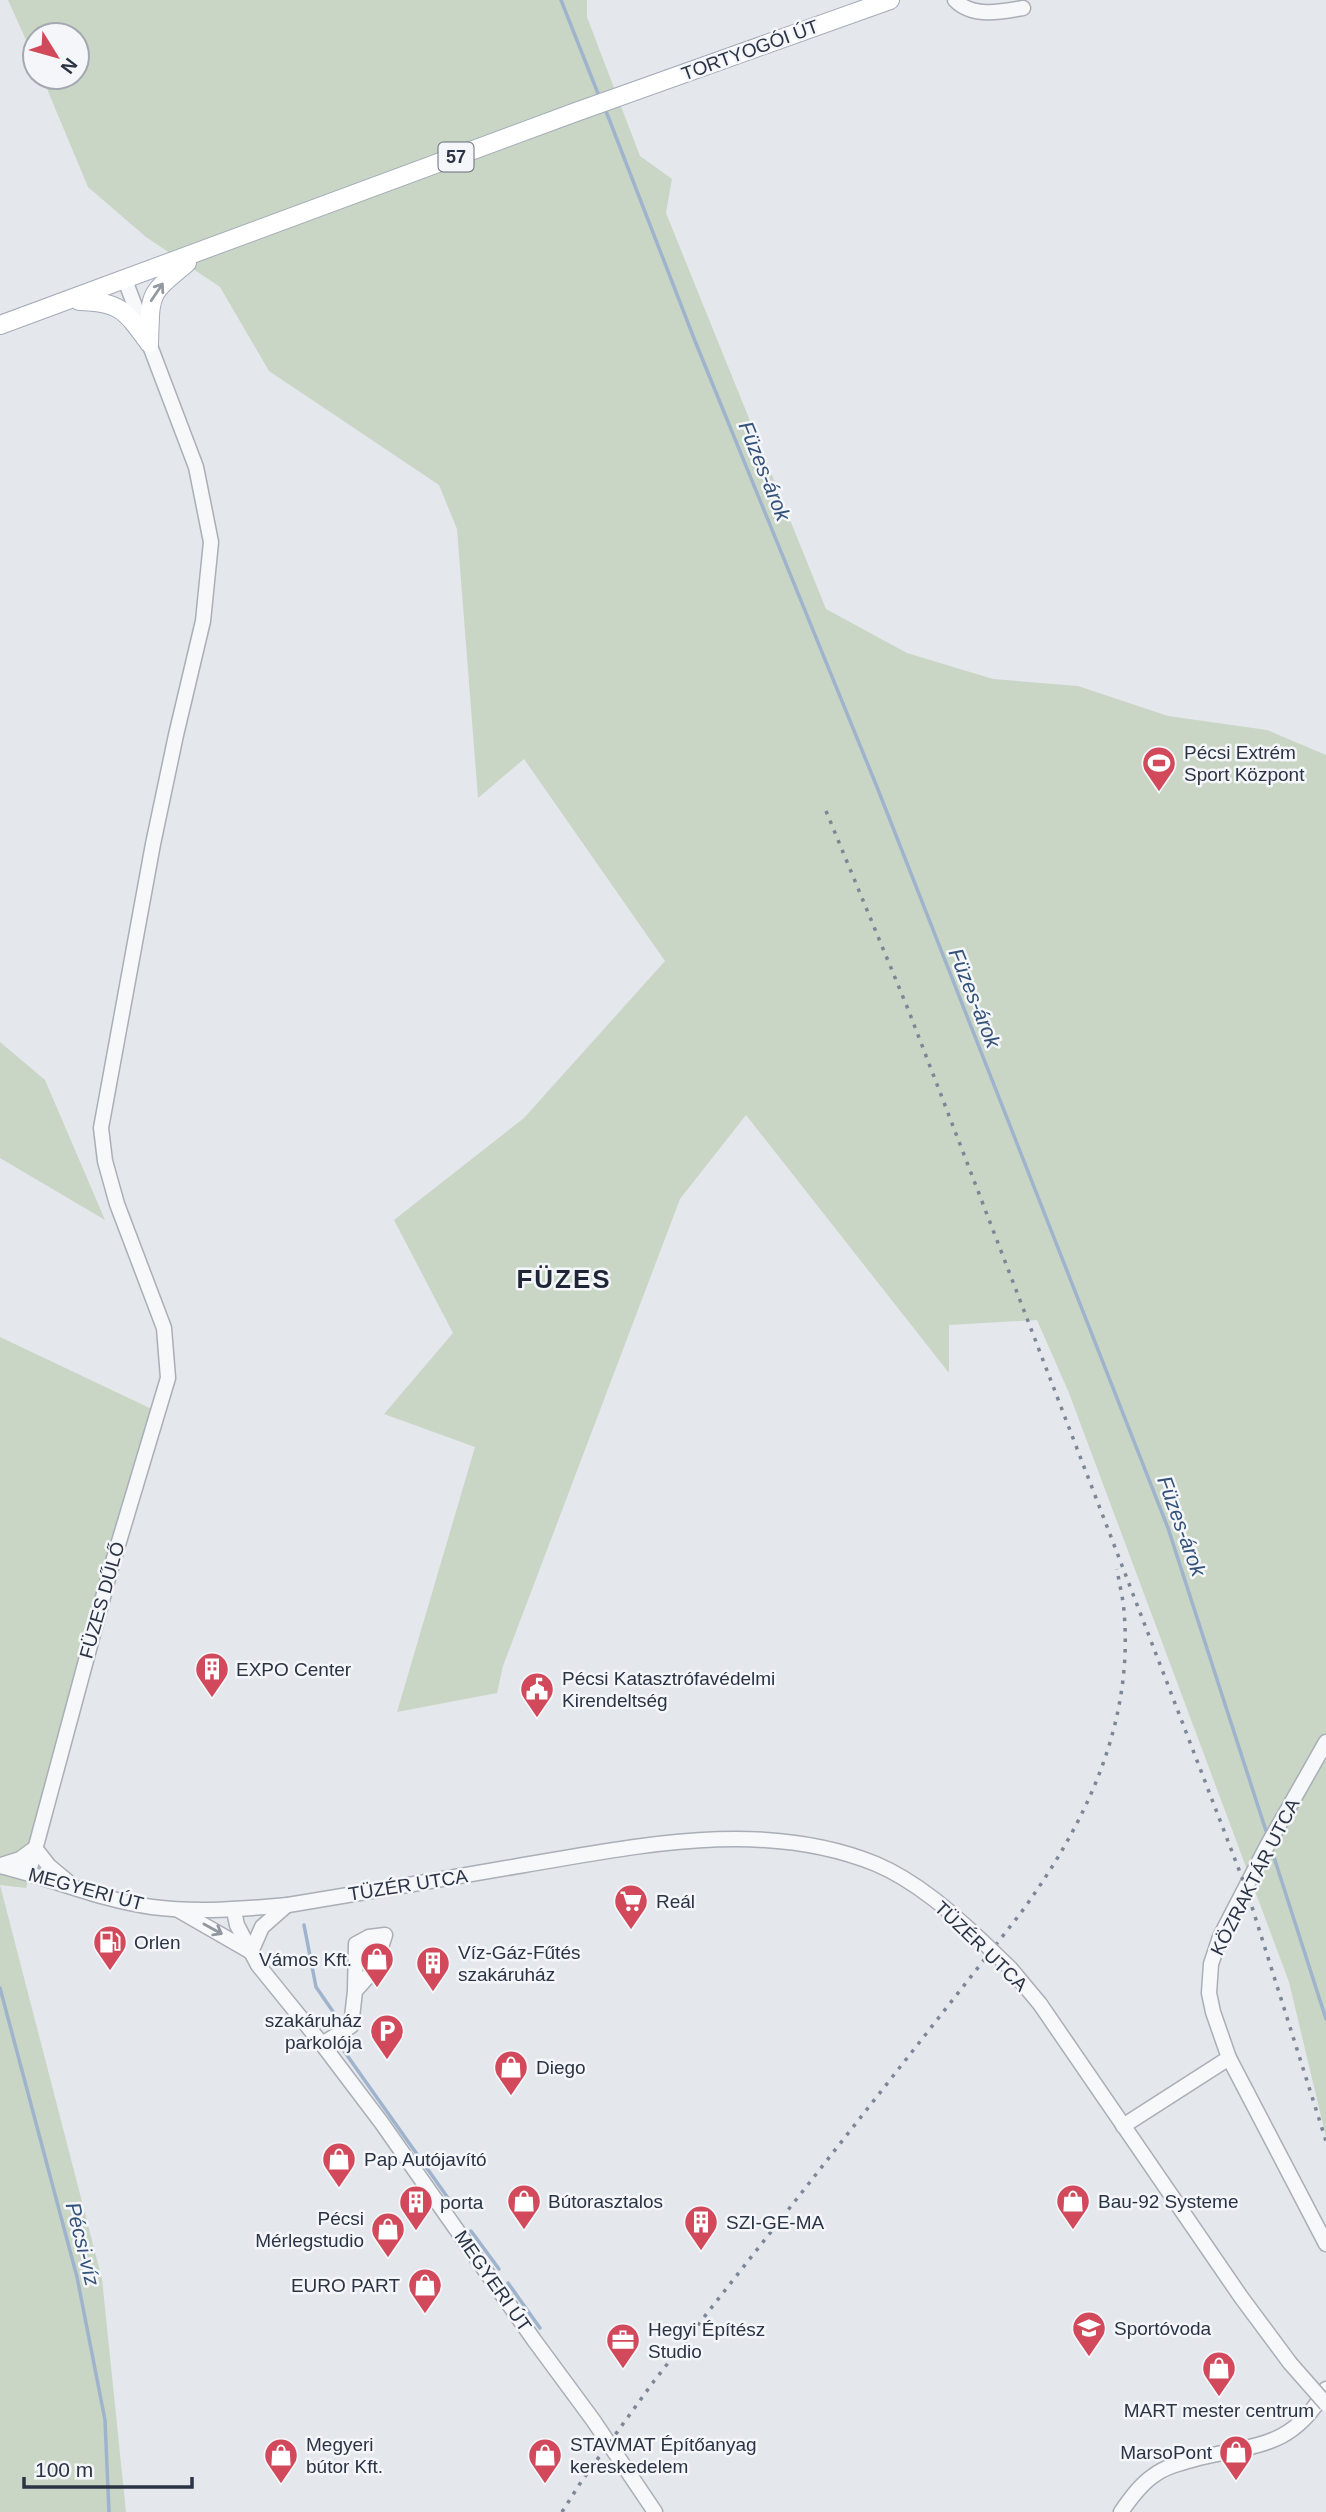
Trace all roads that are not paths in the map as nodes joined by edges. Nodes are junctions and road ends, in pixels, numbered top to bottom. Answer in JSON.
{"nodes":[{"id":1,"x":890,"y":0,"type":"edge"},
{"id":2,"x":956,"y":0,"type":"edge"},
{"id":3,"x":1023,"y":8,"type":"dead end"},
{"id":4,"x":194,"y":255,"type":"junction"},
{"id":5,"x":125,"y":280,"type":"junction"},
{"id":6,"x":68,"y":300,"type":"junction"},
{"id":7,"x":0,"y":325,"type":"edge"},
{"id":8,"x":149,"y":343,"type":"junction"},
{"id":9,"x":1326,"y":1742,"type":"edge"},
{"id":10,"x":35,"y":1848,"type":"junction"},
{"id":11,"x":0,"y":1865,"type":"edge"},
{"id":12,"x":29,"y":1872,"type":"junction"},
{"id":13,"x":78,"y":1888,"type":"junction"},
{"id":14,"x":288,"y":1905,"type":"junction"},
{"id":15,"x":173,"y":1908,"type":"junction"},
{"id":16,"x":234,"y":1911,"type":"junction"},
{"id":17,"x":251,"y":1952,"type":"junction"},
{"id":18,"x":355,"y":1991,"type":"dead end"},
{"id":19,"x":322,"y":2044,"type":"junction"},
{"id":20,"x":1229,"y":2058,"type":"junction"},
{"id":21,"x":1123,"y":2126,"type":"junction"},
{"id":22,"x":1326,"y":2244,"type":"edge"},
{"id":23,"x":1326,"y":2389,"type":"edge"},
{"id":24,"x":1326,"y":2404,"type":"edge"},
{"id":25,"x":655,"y":2512,"type":"edge"},
{"id":26,"x":1121,"y":2512,"type":"edge"}],
"edges":[{"from":1,"to":4,"type":"main road","name":"TORTYOGÓI ÚT","number":"57"},
{"from":2,"to":3,"type":"street"},
{"from":4,"to":5,"type":"main road","number":"57"},
{"from":8,"to":4,"type":"main road","one_way":true},
{"from":5,"to":6,"type":"main road","number":"57"},
{"from":5,"to":8,"type":"street","name":"FÜZES DŰLŐ"},
{"from":6,"to":7,"type":"main road","number":"57"},
{"from":6,"to":8,"type":"main road"},
{"from":8,"to":10,"type":"street","name":"FÜZES DŰLŐ"},
{"from":9,"to":20,"type":"street","name":"KÖZRAKTÁR UTCA"},
{"from":10,"to":11,"type":"street"},
{"from":10,"to":12,"type":"street","name":"FÜZES DŰLŐ"},
{"from":10,"to":13,"type":"street"},
{"from":11,"to":12,"type":"street","name":"MEGYERI ÚT"},
{"from":12,"to":13,"type":"street","name":"MEGYERI ÚT"},
{"from":13,"to":15,"type":"street","name":"MEGYERI ÚT"},
{"from":14,"to":16,"type":"street","name":"TÜZÉR UTCA"},
{"from":14,"to":17,"type":"street"},
{"from":14,"to":21,"type":"street","name":"TÜZÉR UTCA","bridge":true},
{"from":15,"to":16,"type":"street","name":"MEGYERI ÚT"},
{"from":15,"to":17,"type":"street","name":"MEGYERI ÚT","one_way":true},
{"from":16,"to":17,"type":"street","name":"MEGYERI ÚT"},
{"from":17,"to":19,"type":"street","name":"MEGYERI ÚT"},
{"from":18,"to":19,"type":"street"},
{"from":19,"to":25,"type":"street","name":"MEGYERI ÚT"},
{"from":20,"to":21,"type":"street"},
{"from":20,"to":22,"type":"street","name":"KÖZRAKTÁR UTCA"},
{"from":21,"to":24,"type":"street","name":"TÜZÉR UTCA","bridge":true},
{"from":23,"to":26,"type":"street"}]}
